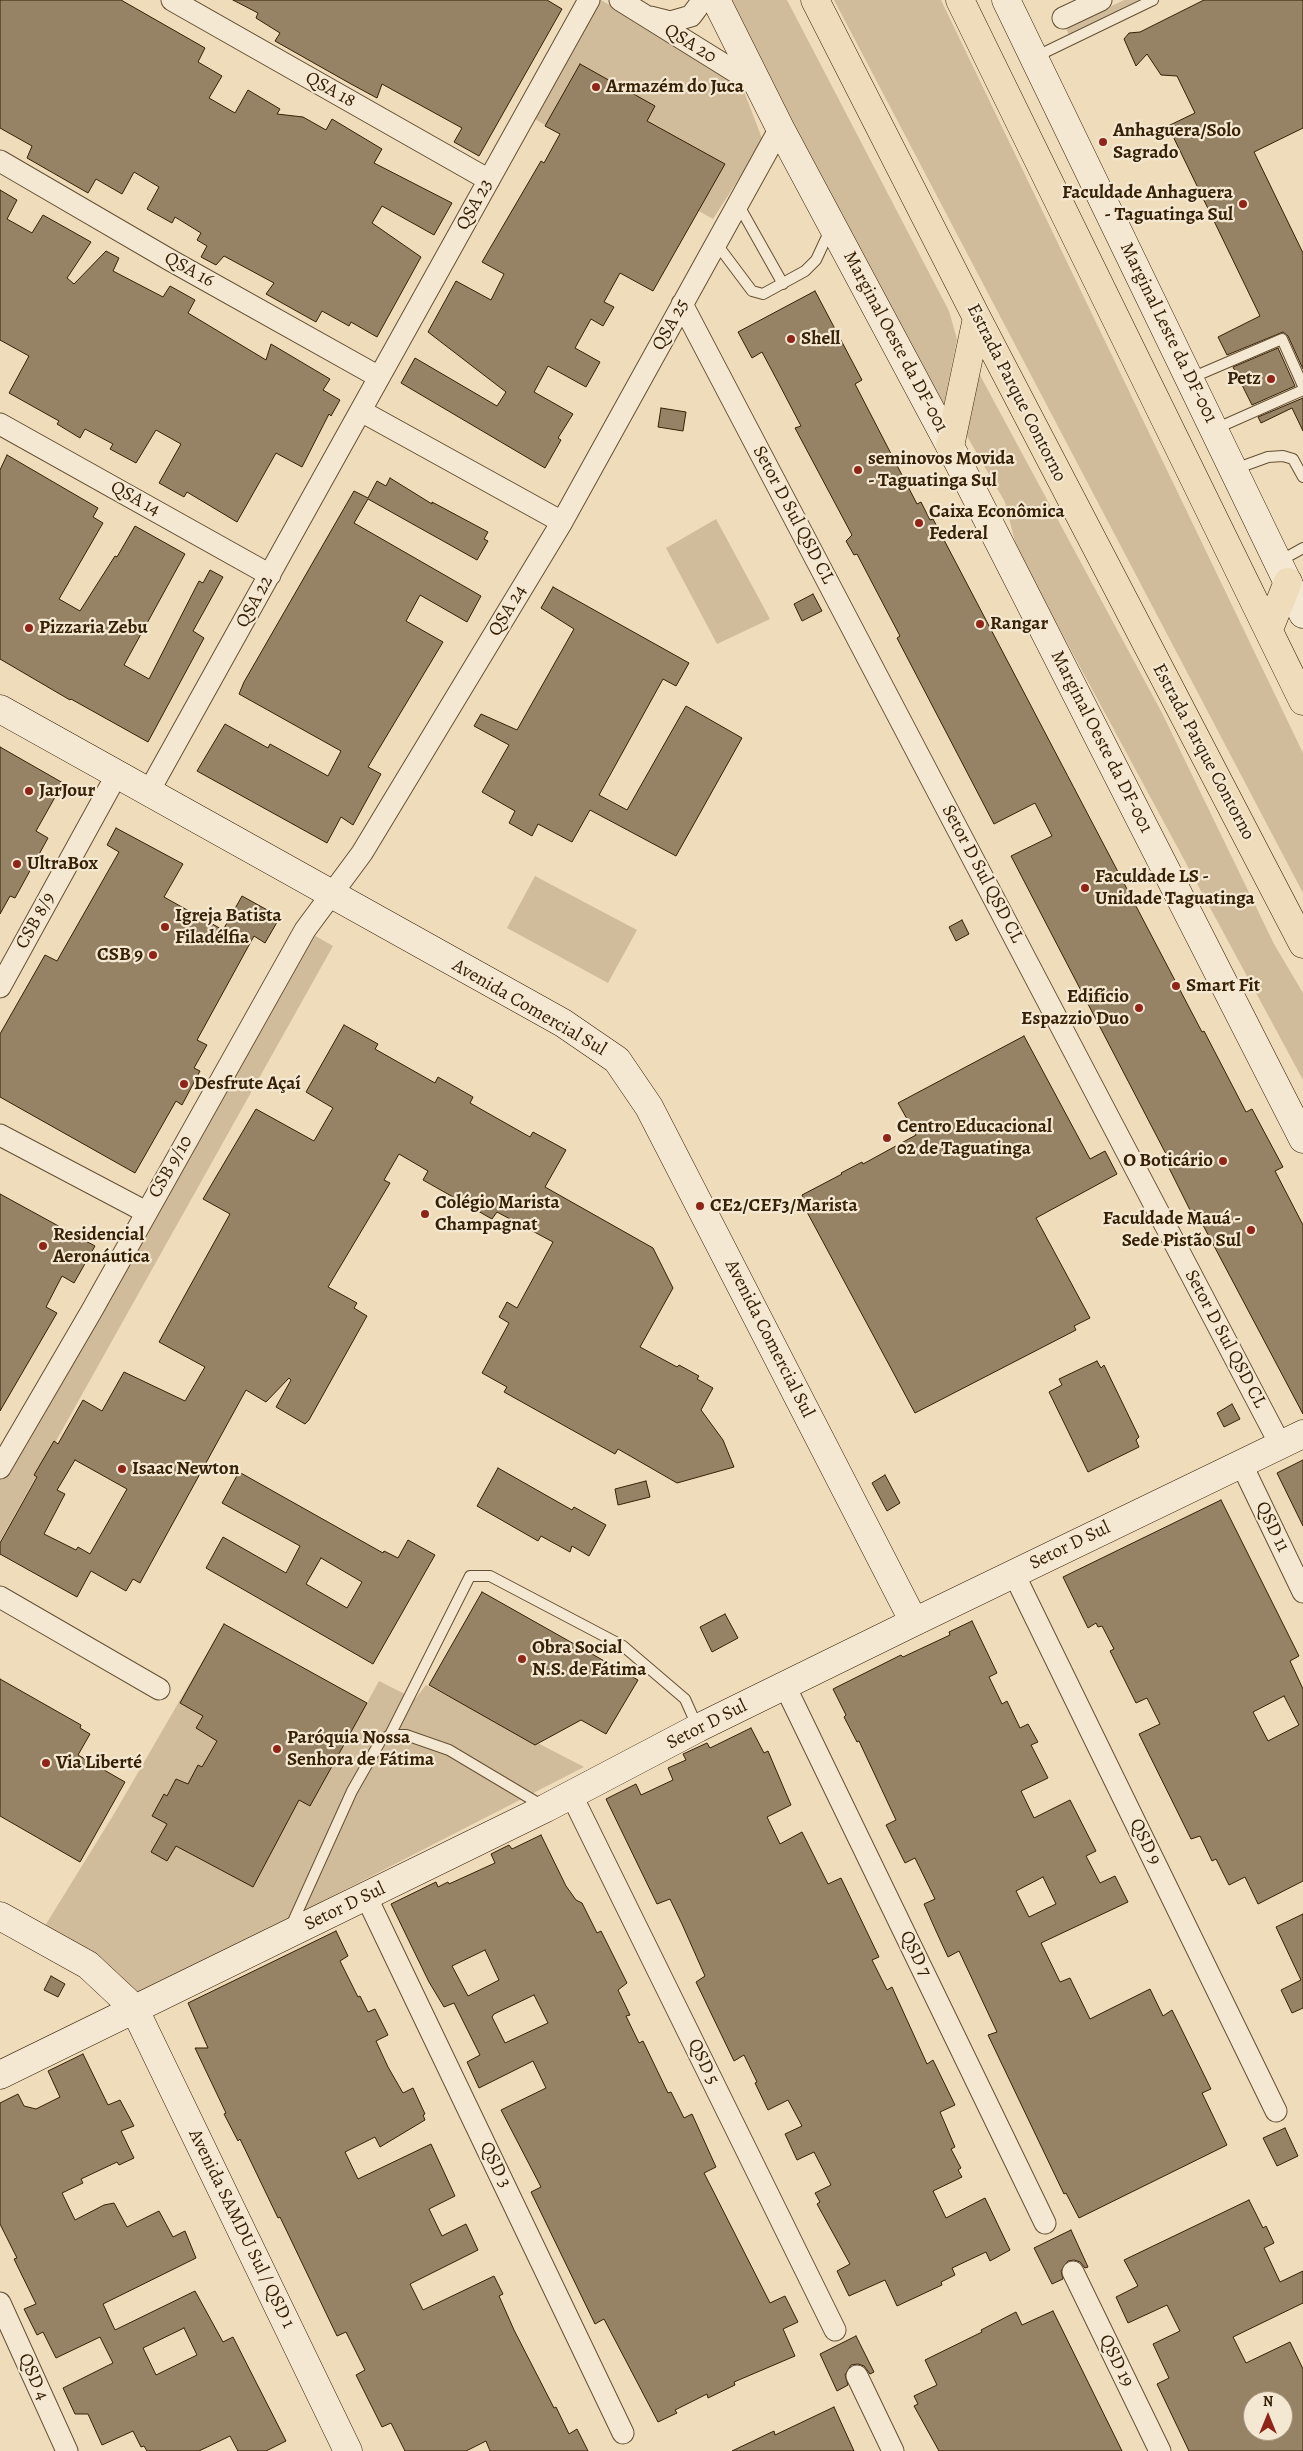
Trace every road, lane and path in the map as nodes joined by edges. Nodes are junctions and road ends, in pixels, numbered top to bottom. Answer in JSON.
{"nodes":[{"id":1,"x":172,"y":0,"type":"edge"},
{"id":2,"x":589,"y":0,"type":"edge"},
{"id":3,"x":620,"y":0,"type":"edge"},
{"id":4,"x":703,"y":0,"type":"edge"},
{"id":5,"x":716,"y":0,"type":"edge"},
{"id":6,"x":815,"y":0,"type":"edge"},
{"id":7,"x":960,"y":0,"type":"edge"},
{"id":8,"x":1006,"y":0,"type":"edge"},
{"id":9,"x":1074,"y":0,"type":"edge"},
{"id":10,"x":1101,"y":0,"type":"edge"},
{"id":11,"x":1154,"y":0,"type":"edge"},
{"id":12,"x":646,"y":16,"type":"junction"},
{"id":13,"x":1063,"y":18,"type":"joint"},
{"id":14,"x":1034,"y":58,"type":"junction"},
{"id":15,"x":760,"y":88,"type":"junction"},
{"id":16,"x":780,"y":128,"type":"junction"},
{"id":17,"x":0,"y":162,"type":"edge"},
{"id":18,"x":489,"y":180,"type":"junction"},
{"id":19,"x":738,"y":204,"type":"junction"},
{"id":20,"x":833,"y":225,"type":"junction"},
{"id":21,"x":716,"y":243,"type":"junction"},
{"id":22,"x":783,"y":284,"type":"junction"},
{"id":23,"x":682,"y":304,"type":"junction"},
{"id":24,"x":977,"y":318,"type":"junction"},
{"id":25,"x":379,"y":377,"type":"junction"},
{"id":26,"x":1190,"y":379,"type":"junction"},
{"id":27,"x":1303,"y":388,"type":"edge"},
{"id":28,"x":361,"y":410,"type":"junction"},
{"id":29,"x":0,"y":424,"type":"edge"},
{"id":30,"x":1214,"y":429,"type":"junction"},
{"id":31,"x":950,"y":446,"type":"junction"},
{"id":32,"x":1234,"y":470,"type":"junction"},
{"id":33,"x":1303,"y":477,"type":"edge"},
{"id":34,"x":562,"y":522,"type":"junction"},
{"id":35,"x":1303,"y":548,"type":"edge"},
{"id":36,"x":270,"y":575,"type":"junction"},
{"id":37,"x":1294,"y":590,"type":"edge"},
{"id":38,"x":1269,"y":629,"type":"junction"},
{"id":39,"x":1303,"y":701,"type":"edge"},
{"id":40,"x":0,"y":709,"type":"edge"},
{"id":41,"x":116,"y":776,"type":"junction"},
{"id":42,"x":148,"y":793,"type":"junction"},
{"id":43,"x":330,"y":895,"type":"junction"},
{"id":44,"x":1303,"y":944,"type":"edge"},
{"id":45,"x":0,"y":988,"type":"edge"},
{"id":46,"x":0,"y":1135,"type":"edge"},
{"id":47,"x":1303,"y":1139,"type":"edge"},
{"id":48,"x":146,"y":1212,"type":"junction"},
{"id":49,"x":1303,"y":1430,"type":"edge"},
{"id":50,"x":1291,"y":1439,"type":"edge"},
{"id":51,"x":1241,"y":1462,"type":"junction"},
{"id":52,"x":0,"y":1468,"type":"edge"},
{"id":53,"x":1014,"y":1574,"type":"junction"},
{"id":54,"x":1303,"y":1592,"type":"edge"},
{"id":55,"x":0,"y":1597,"type":"edge"},
{"id":56,"x":914,"y":1622,"type":"junction"},
{"id":57,"x":785,"y":1686,"type":"junction"},
{"id":58,"x":159,"y":1689,"type":"dead end"},
{"id":59,"x":698,"y":1728,"type":"junction"},
{"id":60,"x":390,"y":1735,"type":"junction"},
{"id":61,"x":572,"y":1794,"type":"junction"},
{"id":62,"x":546,"y":1808,"type":"junction"},
{"id":63,"x":366,"y":1896,"type":"junction"},
{"id":64,"x":0,"y":1916,"type":"edge"},
{"id":65,"x":287,"y":1934,"type":"junction"},
{"id":66,"x":134,"y":2008,"type":"junction"},
{"id":67,"x":0,"y":2075,"type":"edge"},
{"id":68,"x":1276,"y":2111,"type":"dead end"},
{"id":69,"x":1045,"y":2223,"type":"dead end"},
{"id":70,"x":1072,"y":2272,"type":"dead end"},
{"id":71,"x":0,"y":2303,"type":"edge"},
{"id":72,"x":835,"y":2330,"type":"dead end"},
{"id":73,"x":857,"y":2376,"type":"dead end"},
{"id":74,"x":623,"y":2433,"type":"dead end"},
{"id":75,"x":66,"y":2451,"type":"edge"},
{"id":76,"x":348,"y":2451,"type":"edge"},
{"id":77,"x":893,"y":2451,"type":"edge"},
{"id":78,"x":1160,"y":2451,"type":"edge"}],
"edges":[{"from":1,"to":18,"type":"street","name":"QSA 18"},
{"from":2,"to":18,"type":"street","name":"QSA 23"},
{"from":3,"to":12,"type":"street","name":"QSA 20"},
{"from":4,"to":12,"type":"street","name":"QSA 20"},
{"from":5,"to":15,"type":"main road","name":"Marginal Oeste da DF-001"},
{"from":6,"to":24,"type":"highway","name":"Estrada Parque Contorno"},
{"from":7,"to":38,"type":"highway"},
{"from":8,"to":14,"type":"main road","name":"Marginal Leste da DF-001"},
{"from":9,"to":13,"type":"lane"},
{"from":10,"to":13,"type":"street"},
{"from":11,"to":14,"type":"lane"},
{"from":12,"to":15,"type":"street","name":"QSA 20"},
{"from":14,"to":26,"type":"main road","name":"Marginal Leste da DF-001"},
{"from":15,"to":16,"type":"main road","name":"Marginal Oeste da DF-001"},
{"from":16,"to":19,"type":"street","name":"QSA 25"},
{"from":16,"to":20,"type":"main road","name":"Marginal Oeste da DF-001"},
{"from":17,"to":25,"type":"street","name":"QSA 16"},
{"from":18,"to":25,"type":"street","name":"QSA 23"},
{"from":19,"to":21,"type":"street","name":"QSA 25"},
{"from":19,"to":22,"type":"lane"},
{"from":20,"to":22,"type":"lane"},
{"from":20,"to":31,"type":"main road","name":"Marginal Oeste da DF-001"},
{"from":21,"to":22,"type":"lane"},
{"from":21,"to":23,"type":"street","name":"QSA 25"},
{"from":23,"to":34,"type":"street","name":"QSA 25"},
{"from":23,"to":50,"type":"street","name":"Setor D Sul QSD CL"},
{"from":24,"to":31,"type":"highway"},
{"from":24,"to":44,"type":"highway","name":"Estrada Parque Contorno"},
{"from":25,"to":28,"type":"street","name":"QSA 23"},
{"from":26,"to":27,"type":"lane"},
{"from":26,"to":30,"type":"main road","name":"Marginal Leste da DF-001"},
{"from":27,"to":30,"type":"lane"},
{"from":28,"to":34,"type":"street"},
{"from":28,"to":36,"type":"street","name":"QSA 22"},
{"from":29,"to":36,"type":"street","name":"QSA 14"},
{"from":30,"to":32,"type":"main road","name":"Marginal Leste da DF-001"},
{"from":31,"to":47,"type":"main road","name":"Marginal Oeste da DF-001"},
{"from":32,"to":33,"type":"lane"},
{"from":32,"to":37,"type":"main road","name":"Marginal Leste da DF-001"},
{"from":34,"to":43,"type":"street","name":"QSA 24"},
{"from":35,"to":37,"type":"lane"},
{"from":36,"to":42,"type":"street","name":"QSA 22"},
{"from":37,"to":38,"type":"highway"},
{"from":38,"to":39,"type":"highway"},
{"from":40,"to":41,"type":"main road","name":"Avenida Comercial Sul"},
{"from":41,"to":42,"type":"main road","name":"Avenida Comercial Sul"},
{"from":41,"to":45,"type":"street","name":"CSB 8/9"},
{"from":42,"to":43,"type":"main road","name":"Avenida Comercial Sul"},
{"from":43,"to":48,"type":"street","name":"CSB 9/10"},
{"from":43,"to":56,"type":"main road","name":"Avenida Comercial Sul"},
{"from":46,"to":48,"type":"street"},
{"from":48,"to":52,"type":"street","name":"CSB 9/10"},
{"from":49,"to":50,"type":"main road","name":"Setor D Sul"},
{"from":50,"to":51,"type":"main road","name":"Setor D Sul"},
{"from":51,"to":53,"type":"main road","name":"Setor D Sul"},
{"from":51,"to":54,"type":"street","name":"QSD 11"},
{"from":53,"to":56,"type":"main road","name":"Setor D Sul"},
{"from":53,"to":68,"type":"street","name":"QSD 9"},
{"from":55,"to":58,"type":"street"},
{"from":56,"to":57,"type":"main road","name":"Setor D Sul"},
{"from":57,"to":59,"type":"main road","name":"Setor D Sul"},
{"from":57,"to":69,"type":"street","name":"QSD 7"},
{"from":59,"to":60,"type":"lane"},
{"from":59,"to":61,"type":"main road","name":"Setor D Sul"},
{"from":60,"to":62,"type":"lane"},
{"from":60,"to":65,"type":"lane"},
{"from":61,"to":62,"type":"main road","name":"Setor D Sul"},
{"from":61,"to":72,"type":"street","name":"QSD 5"},
{"from":62,"to":63,"type":"main road","name":"Setor D Sul"},
{"from":63,"to":65,"type":"main road","name":"Setor D Sul"},
{"from":63,"to":74,"type":"street","name":"QSD 3"},
{"from":64,"to":66,"type":"main road"},
{"from":65,"to":66,"type":"main road","name":"Setor D Sul"},
{"from":66,"to":67,"type":"main road","name":"Setor D Sul"},
{"from":66,"to":76,"type":"main road","name":"Avenida SAMDU Sul / QSD 1"},
{"from":70,"to":78,"type":"street","name":"QSD 19"},
{"from":71,"to":75,"type":"street","name":"QSD 4"},
{"from":73,"to":77,"type":"street"}]}
